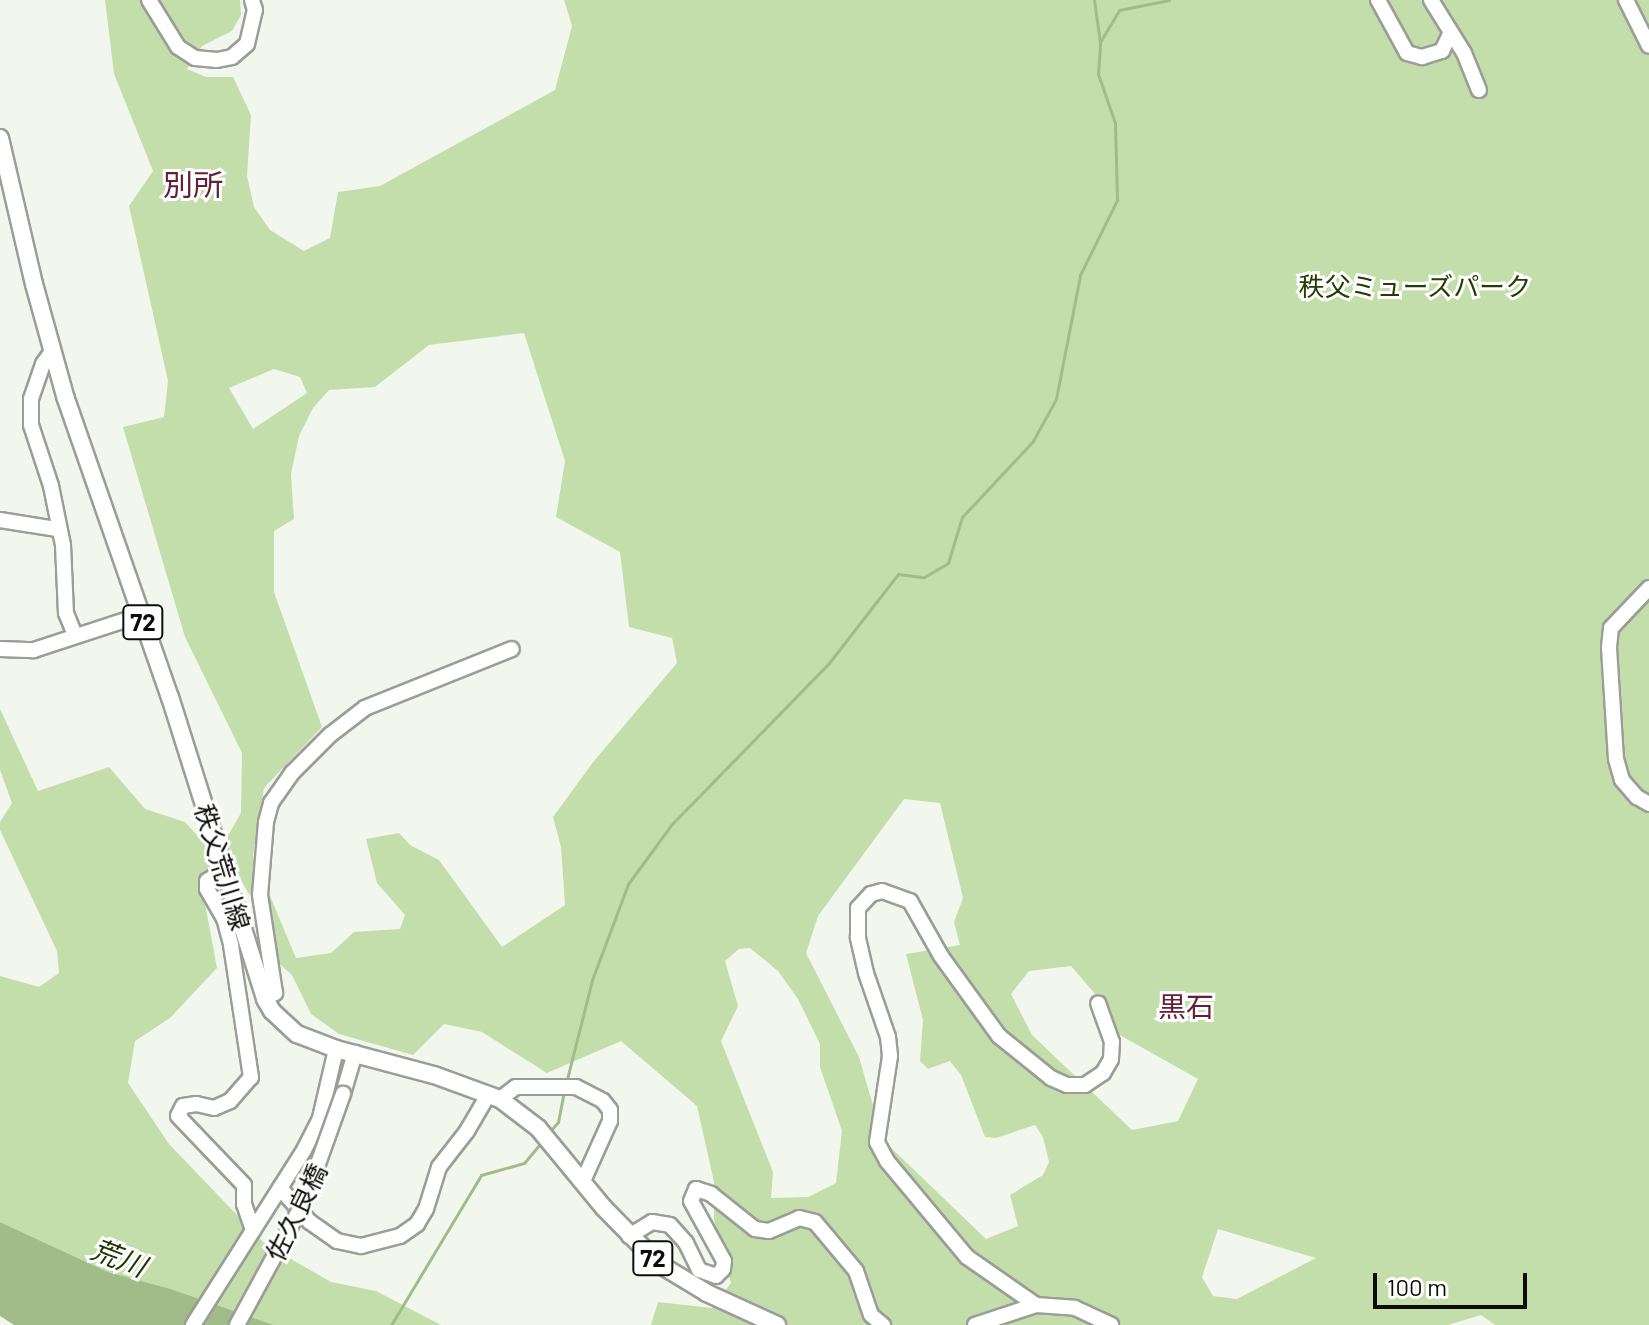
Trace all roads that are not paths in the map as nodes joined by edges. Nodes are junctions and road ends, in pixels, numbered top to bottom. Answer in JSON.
{"nodes":[{"id":1,"x":149,"y":0,"type":"edge"},
{"id":2,"x":252,"y":0,"type":"edge"},
{"id":3,"x":1378,"y":0,"type":"edge"},
{"id":4,"x":1431,"y":0,"type":"edge"},
{"id":5,"x":1626,"y":0,"type":"edge"},
{"id":6,"x":1450,"y":34,"type":"junction"},
{"id":7,"x":1649,"y":46,"type":"edge"},
{"id":8,"x":1479,"y":90,"type":"dead end"},
{"id":9,"x":0,"y":138,"type":"edge"},
{"id":10,"x":7,"y":200,"type":"edge"},
{"id":11,"x":53,"y":350,"type":"junction"},
{"id":12,"x":0,"y":520,"type":"edge"},
{"id":13,"x":57,"y":529,"type":"junction"},
{"id":14,"x":1649,"y":588,"type":"edge"},
{"id":15,"x":141,"y":615,"type":"junction"},
{"id":16,"x":75,"y":635,"type":"junction"},
{"id":17,"x":0,"y":649,"type":"edge"},
{"id":18,"x":512,"y":649,"type":"dead end"},
{"id":19,"x":1649,"y":804,"type":"edge"},
{"id":20,"x":224,"y":870,"type":"junction"},
{"id":21,"x":265,"y":999,"type":"junction"},
{"id":22,"x":1098,"y":1003,"type":"dead end"},
{"id":23,"x":336,"y":1049,"type":"junction"},
{"id":24,"x":355,"y":1053,"type":"junction"},
{"id":25,"x":494,"y":1097,"type":"junction"},
{"id":26,"x":583,"y":1181,"type":"junction"},
{"id":27,"x":280,"y":1188,"type":"junction"},
{"id":28,"x":253,"y":1230,"type":"junction"},
{"id":29,"x":629,"y":1236,"type":"junction"},
{"id":30,"x":1036,"y":1305,"type":"junction"},
{"id":31,"x":193,"y":1325,"type":"edge"},
{"id":32,"x":237,"y":1325,"type":"edge"},
{"id":33,"x":777,"y":1325,"type":"edge"},
{"id":34,"x":883,"y":1325,"type":"edge"},
{"id":35,"x":975,"y":1325,"type":"edge"},
{"id":36,"x":1111,"y":1325,"type":"edge"}],
"edges":[{"from":1,"to":2,"type":"street"},
{"from":3,"to":6,"type":"street"},
{"from":4,"to":6,"type":"street"},
{"from":5,"to":7,"type":"street"},
{"from":6,"to":8,"type":"street"},
{"from":9,"to":10,"type":"main road","name":"秩父荒川線","number":"72"},
{"from":10,"to":11,"type":"main road","name":"秩父荒川線","number":"72"},
{"from":11,"to":13,"type":"street"},
{"from":11,"to":15,"type":"main road","name":"秩父荒川線","number":"72"},
{"from":12,"to":13,"type":"street"},
{"from":13,"to":16,"type":"street"},
{"from":14,"to":19,"type":"street"},
{"from":15,"to":16,"type":"street"},
{"from":15,"to":20,"type":"main road","name":"秩父荒川線","number":"72"},
{"from":16,"to":17,"type":"street"},
{"from":18,"to":21,"type":"street"},
{"from":20,"to":21,"type":"main road","name":"秩父荒川線","number":"72"},
{"from":20,"to":28,"type":"street"},
{"from":21,"to":23,"type":"main road","name":"秩父荒川線","number":"72"},
{"from":22,"to":30,"type":"street"},
{"from":23,"to":24,"type":"main road","name":"秩父荒川線","number":"72"},
{"from":23,"to":27,"type":"street"},
{"from":24,"to":25,"type":"main road","name":"秩父荒川線","number":"72"},
{"from":24,"to":32,"type":"street","name":"佐久良橋","bridge":true},
{"from":25,"to":26,"type":"main road","name":"秩父荒川線","number":"72"},
{"from":25,"to":26,"type":"street"},
{"from":25,"to":27,"type":"street"},
{"from":26,"to":29,"type":"main road","name":"秩父荒川線","number":"72"},
{"from":27,"to":28,"type":"street"},
{"from":28,"to":31,"type":"street"},
{"from":29,"to":33,"type":"main road","name":"秩父荒川線","number":"72"},
{"from":29,"to":34,"type":"street"},
{"from":30,"to":35,"type":"street"},
{"from":30,"to":36,"type":"street"}]}
